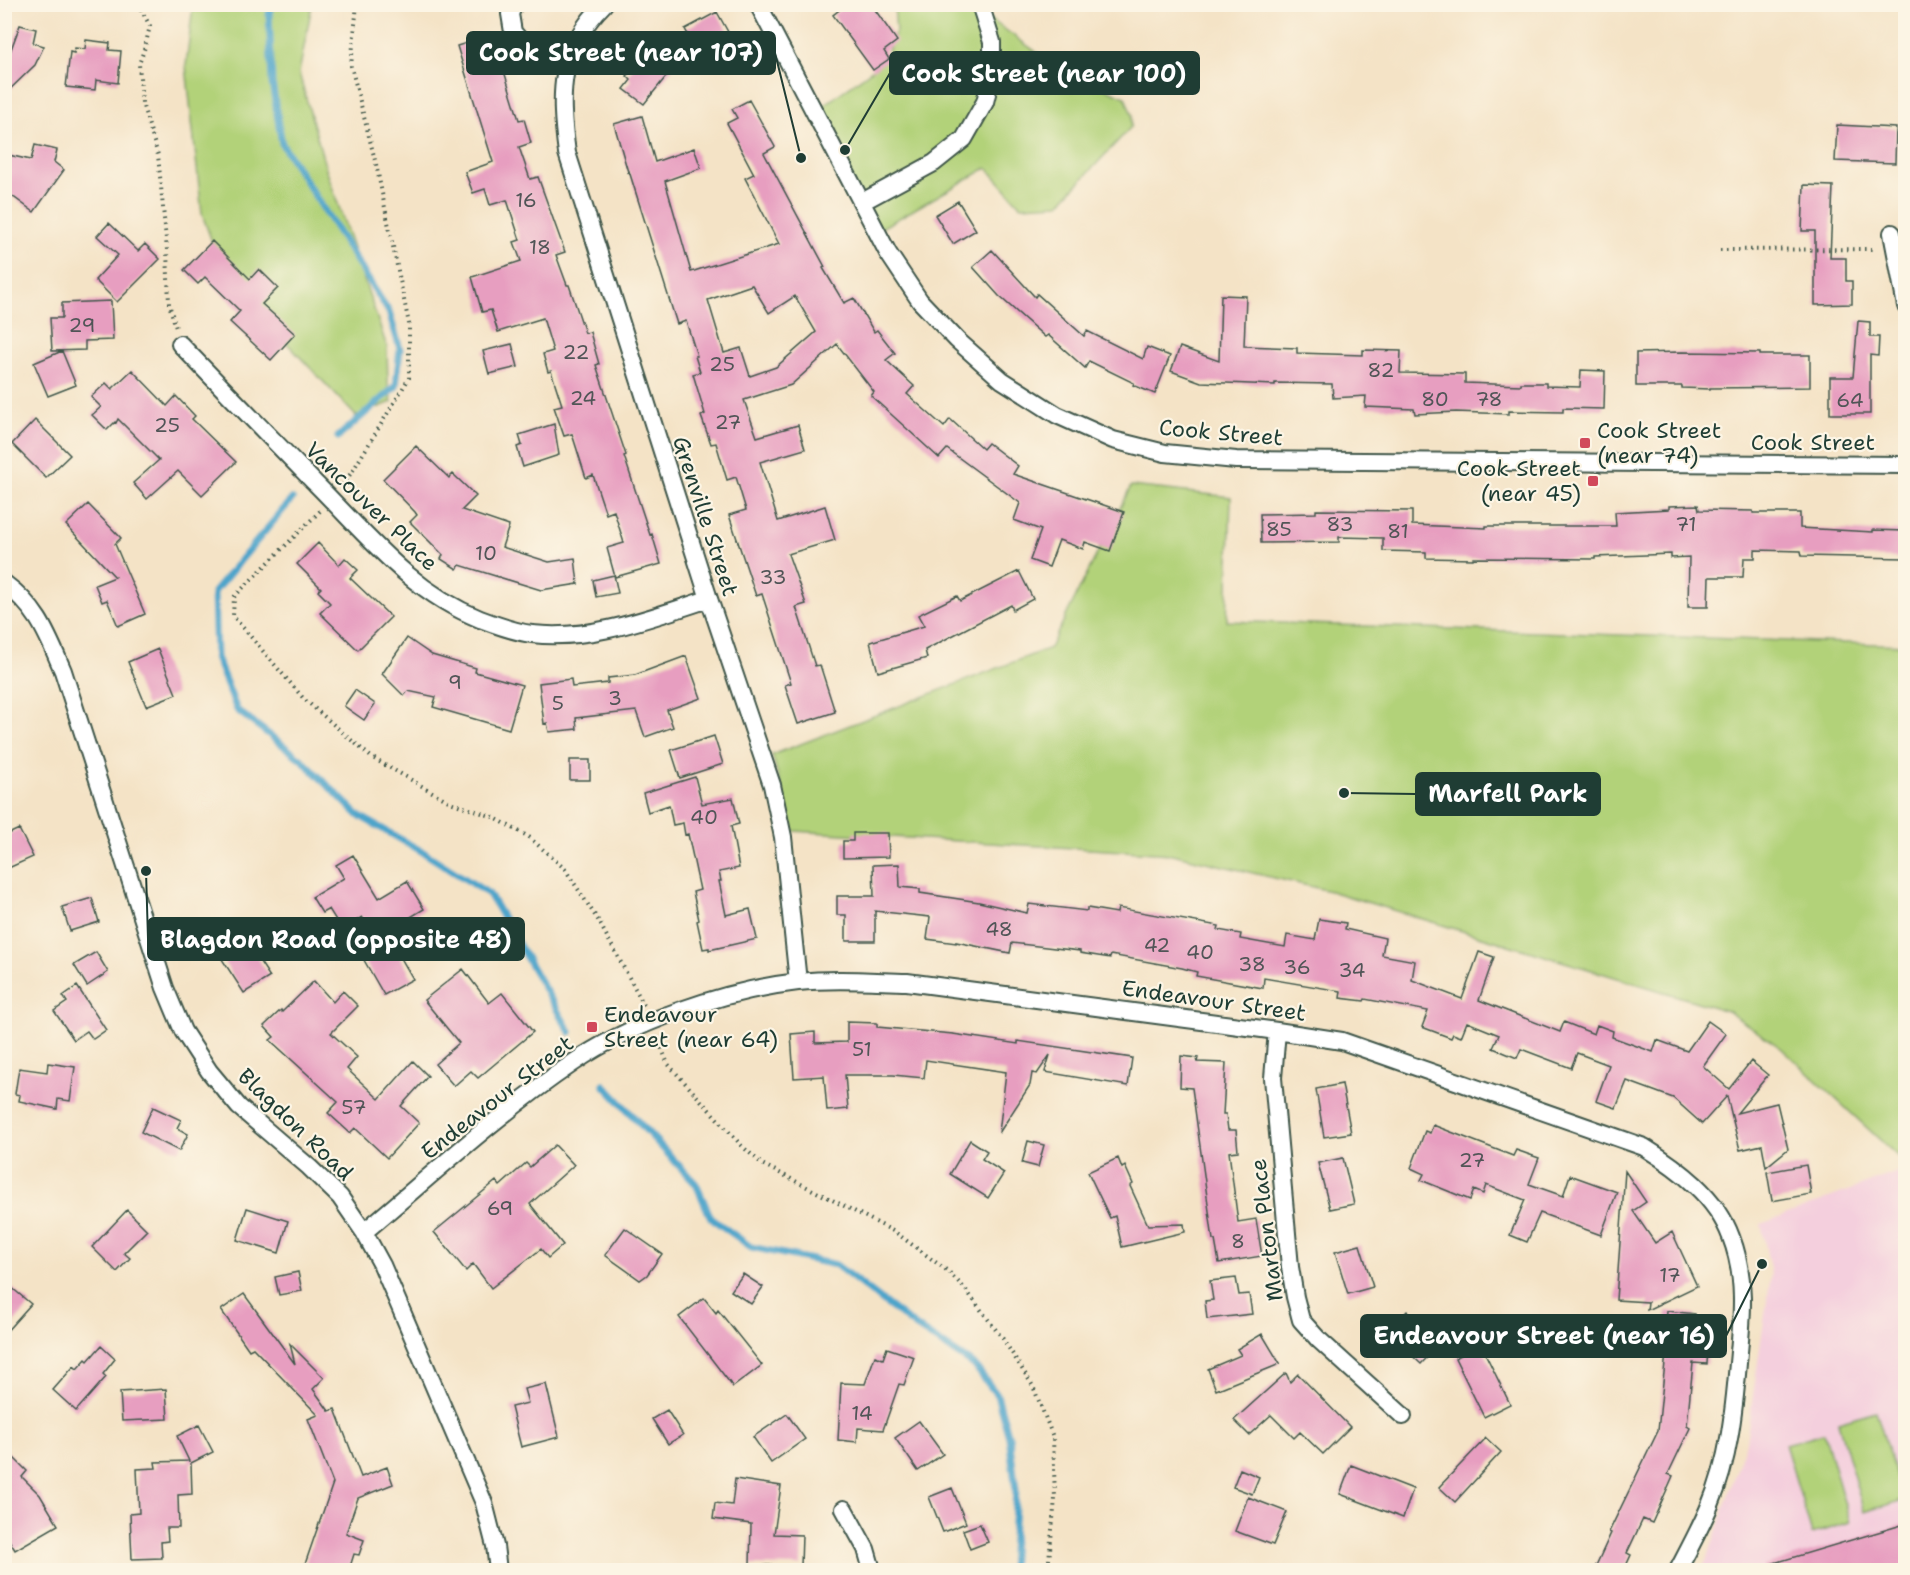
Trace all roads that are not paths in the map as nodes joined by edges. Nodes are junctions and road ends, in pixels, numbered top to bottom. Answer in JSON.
{"nodes":[{"id":1,"x":514,"y":4,"type":"edge"},
{"id":2,"x":604,"y":4,"type":"edge"},
{"id":3,"x":758,"y":4,"type":"edge"},
{"id":4,"x":980,"y":4,"type":"edge"},
{"id":5,"x":565,"y":66,"type":"junction"},
{"id":6,"x":862,"y":202,"type":"junction"},
{"id":7,"x":1893,"y":241,"type":"road end"},
{"id":8,"x":1905,"y":306,"type":"edge"},
{"id":9,"x":180,"y":344,"type":"road end"},
{"id":10,"x":1905,"y":465,"type":"edge"},
{"id":11,"x":4,"y":583,"type":"edge"},
{"id":12,"x":709,"y":599,"type":"junction"},
{"id":13,"x":798,"y":982,"type":"junction"},
{"id":14,"x":1277,"y":1030,"type":"junction"},
{"id":15,"x":364,"y":1232,"type":"junction"},
{"id":16,"x":1403,"y":1416,"type":"dead end"},
{"id":17,"x":844,"y":1509,"type":"dead end"},
{"id":18,"x":498,"y":1570,"type":"edge"},
{"id":19,"x":872,"y":1570,"type":"edge"},
{"id":20,"x":1678,"y":1570,"type":"edge"}],
"edges":[{"from":1,"to":5,"type":"street"},
{"from":2,"to":5,"type":"street","name":"Grenville Street"},
{"from":3,"to":6,"type":"street","name":"Cook Street"},
{"from":4,"to":6,"type":"street"},
{"from":5,"to":12,"type":"street","name":"Grenville Street"},
{"from":6,"to":10,"type":"street","name":"Cook Street"},
{"from":7,"to":8,"type":"street"},
{"from":9,"to":12,"type":"street","name":"Vancouver Place"},
{"from":11,"to":15,"type":"street","name":"Blagdon Road"},
{"from":12,"to":13,"type":"street","name":"Grenville Street"},
{"from":13,"to":14,"type":"street","name":"Endeavour Street"},
{"from":13,"to":15,"type":"street","name":"Endeavour Street"},
{"from":14,"to":16,"type":"street","name":"Marton Place"},
{"from":14,"to":20,"type":"street","name":"Endeavour Street"},
{"from":15,"to":18,"type":"street","name":"Blagdon Road"},
{"from":17,"to":19,"type":"street"}]}
